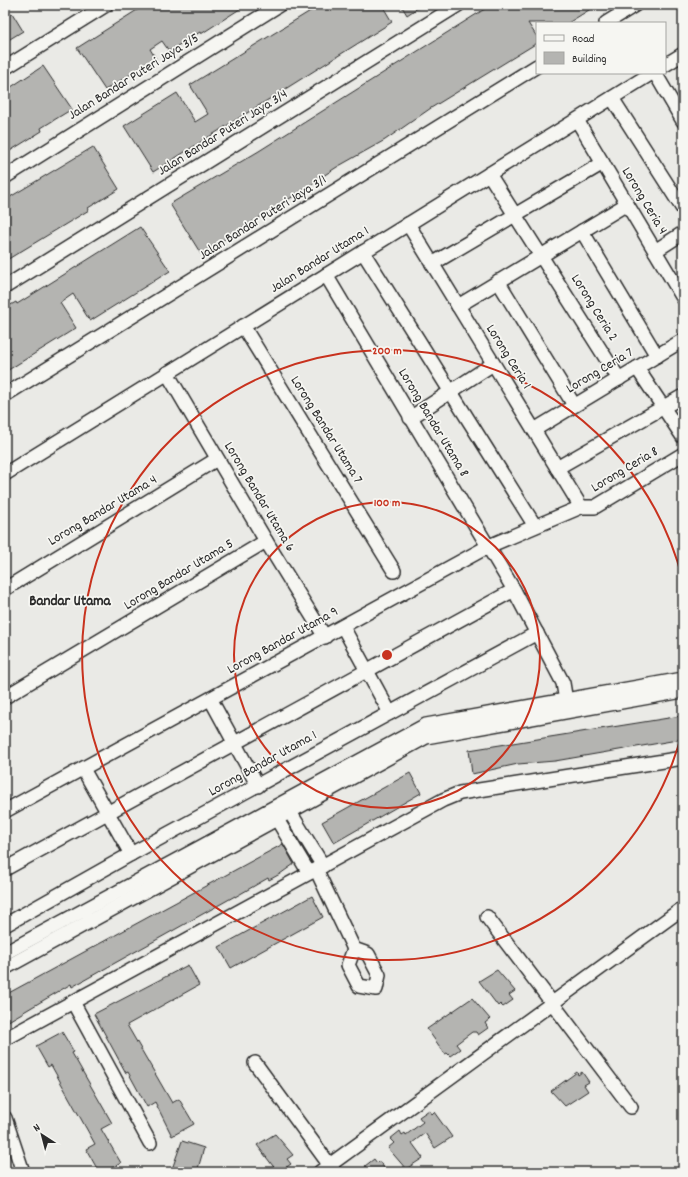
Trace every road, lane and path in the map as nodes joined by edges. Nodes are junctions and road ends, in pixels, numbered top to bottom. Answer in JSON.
{"nodes":[{"id":1,"x":106,"y":5,"type":"edge"},
{"id":2,"x":279,"y":5,"type":"edge"},
{"id":3,"x":458,"y":5,"type":"edge"},
{"id":4,"x":635,"y":5,"type":"edge"},
{"id":5,"x":608,"y":22,"type":"edge"},
{"id":6,"x":683,"y":54,"type":"edge"},
{"id":7,"x":666,"y":64,"type":"edge"},
{"id":8,"x":536,"y":67,"type":"edge"},
{"id":9,"x":5,"y":68,"type":"edge"},
{"id":10,"x":652,"y":74,"type":"edge"},
{"id":11,"x":655,"y":74,"type":"edge"},
{"id":12,"x":612,"y":98,"type":"junction"},
{"id":13,"x":577,"y":120,"type":"junction"},
{"id":14,"x":683,"y":121,"type":"edge"},
{"id":15,"x":602,"y":163,"type":"junction"},
{"id":16,"x":489,"y":174,"type":"junction"},
{"id":17,"x":5,"y":177,"type":"edge"},
{"id":18,"x":627,"y":204,"type":"junction"},
{"id":19,"x":683,"y":209,"type":"edge"},
{"id":20,"x":516,"y":214,"type":"junction"},
{"id":21,"x":408,"y":224,"type":"junction"},
{"id":22,"x":582,"y":231,"type":"junction"},
{"id":23,"x":683,"y":233,"type":"edge"},
{"id":24,"x":655,"y":251,"type":"junction"},
{"id":25,"x":363,"y":252,"type":"junction"},
{"id":26,"x":542,"y":255,"type":"junction"},
{"id":27,"x":432,"y":264,"type":"junction"},
{"id":28,"x":326,"y":275,"type":"junction"},
{"id":29,"x":498,"y":282,"type":"junction"},
{"id":30,"x":5,"y":287,"type":"edge"},
{"id":31,"x":681,"y":291,"type":"edge"},
{"id":32,"x":458,"y":306,"type":"junction"},
{"id":33,"x":243,"y":326,"type":"junction"},
{"id":34,"x":683,"y":340,"type":"edge"},
{"id":35,"x":657,"y":356,"type":"junction"},
{"id":36,"x":493,"y":364,"type":"junction"},
{"id":37,"x":637,"y":368,"type":"junction"},
{"id":38,"x":167,"y":374,"type":"junction"},
{"id":39,"x":619,"y":379,"type":"junction"},
{"id":40,"x":451,"y":392,"type":"junction"},
{"id":41,"x":5,"y":395,"type":"edge"},
{"id":42,"x":683,"y":396,"type":"edge"},
{"id":43,"x":574,"y":406,"type":"junction"},
{"id":44,"x":663,"y":407,"type":"junction"},
{"id":45,"x":410,"y":418,"type":"junction"},
{"id":46,"x":534,"y":430,"type":"junction"},
{"id":47,"x":683,"y":437,"type":"edge"},
{"id":48,"x":683,"y":454,"type":"edge"},
{"id":49,"x":217,"y":460,"type":"junction"},
{"id":50,"x":557,"y":468,"type":"junction"},
{"id":51,"x":5,"y":474,"type":"edge"},
{"id":52,"x":581,"y":507,"type":"junction"},
{"id":53,"x":535,"y":526,"type":"junction"},
{"id":54,"x":266,"y":541,"type":"junction"},
{"id":55,"x":489,"y":546,"type":"junction"},
{"id":56,"x":394,"y":571,"type":"dead end"},
{"id":57,"x":5,"y":589,"type":"edge"},
{"id":58,"x":514,"y":590,"type":"junction"},
{"id":59,"x":343,"y":627,"type":"junction"},
{"id":60,"x":537,"y":633,"type":"junction"},
{"id":61,"x":325,"y":637,"type":"junction"},
{"id":62,"x":367,"y":670,"type":"junction"},
{"id":63,"x":683,"y":679,"type":"edge"},
{"id":64,"x":683,"y":691,"type":"edge"},
{"id":65,"x":5,"y":697,"type":"edge"},
{"id":66,"x":211,"y":700,"type":"junction"},
{"id":67,"x":567,"y":706,"type":"junction"},
{"id":68,"x":390,"y":713,"type":"junction"},
{"id":69,"x":234,"y":743,"type":"junction"},
{"id":70,"x":683,"y":758,"type":"edge"},
{"id":71,"x":83,"y":769,"type":"junction"},
{"id":72,"x":258,"y":786,"type":"junction"},
{"id":73,"x":287,"y":807,"type":"junction"},
{"id":74,"x":5,"y":812,"type":"edge"},
{"id":75,"x":107,"y":813,"type":"junction"},
{"id":76,"x":273,"y":814,"type":"junction"},
{"id":77,"x":300,"y":828,"type":"junction"},
{"id":78,"x":287,"y":836,"type":"junction"},
{"id":79,"x":131,"y":854,"type":"junction"},
{"id":80,"x":5,"y":869,"type":"edge"},
{"id":81,"x":316,"y":869,"type":"junction"},
{"id":82,"x":683,"y":908,"type":"edge"},
{"id":83,"x":487,"y":917,"type":"dead end"},
{"id":84,"x":5,"y":925,"type":"edge"},
{"id":85,"x":354,"y":949,"type":"dead end"},
{"id":86,"x":5,"y":953,"type":"edge"},
{"id":87,"x":5,"y":968,"type":"edge"},
{"id":88,"x":73,"y":1002,"type":"junction"},
{"id":89,"x":552,"y":1003,"type":"junction"},
{"id":90,"x":5,"y":1039,"type":"edge"},
{"id":91,"x":255,"y":1063,"type":"dead end"},
{"id":92,"x":631,"y":1107,"type":"dead end"},
{"id":93,"x":5,"y":1118,"type":"edge"},
{"id":94,"x":150,"y":1143,"type":"dead end"},
{"id":95,"x":328,"y":1170,"type":"edge"},
{"id":96,"x":23,"y":1172,"type":"edge"}],
"edges":[{"from":1,"to":9,"type":"street"},
{"from":2,"to":17,"type":"street","name":"Jalan Bandar Puteri Jaya 3/5"},
{"from":3,"to":30,"type":"street","name":"Jalan Bandar Puteri Jaya 3/4"},
{"from":4,"to":5,"type":"street"},
{"from":6,"to":7,"type":"street"},
{"from":8,"to":41,"type":"street","name":"Jalan Bandar Puteri Jaya 3/1"},
{"from":10,"to":12,"type":"street","name":"Jalan Bandar Utama 1"},
{"from":11,"to":14,"type":"street"},
{"from":12,"to":13,"type":"street","name":"Jalan Bandar Utama 1"},
{"from":12,"to":19,"type":"street"},
{"from":13,"to":15,"type":"street","name":"Lorong Ceria 4"},
{"from":13,"to":16,"type":"street","name":"Jalan Bandar Utama 1"},
{"from":15,"to":18,"type":"street","name":"Lorong Ceria 4"},
{"from":15,"to":20,"type":"street"},
{"from":16,"to":20,"type":"street","name":"Lorong Ceria 2"},
{"from":16,"to":21,"type":"street","name":"Jalan Bandar Utama 1"},
{"from":18,"to":22,"type":"street"},
{"from":18,"to":24,"type":"street","name":"Lorong Ceria 4"},
{"from":20,"to":26,"type":"street","name":"Lorong Ceria 2"},
{"from":20,"to":27,"type":"street"},
{"from":21,"to":25,"type":"street","name":"Jalan Bandar Utama 1"},
{"from":21,"to":27,"type":"street","name":"Lorong Ceria 1"},
{"from":22,"to":26,"type":"street"},
{"from":22,"to":35,"type":"street"},
{"from":23,"to":24,"type":"street"},
{"from":24,"to":31,"type":"street","name":"Lorong Ceria 4"},
{"from":25,"to":28,"type":"street","name":"Jalan Bandar Utama 1"},
{"from":25,"to":40,"type":"street"},
{"from":26,"to":29,"type":"street"},
{"from":26,"to":39,"type":"street","name":"Lorong Ceria 2"},
{"from":27,"to":32,"type":"street","name":"Lorong Ceria 1"},
{"from":28,"to":33,"type":"street","name":"Jalan Bandar Utama 1"},
{"from":28,"to":45,"type":"street","name":"Lorong Bandar Utama 8"},
{"from":29,"to":32,"type":"street"},
{"from":29,"to":43,"type":"street"},
{"from":32,"to":36,"type":"street","name":"Lorong Ceria 1"},
{"from":33,"to":38,"type":"street","name":"Jalan Bandar Utama 1"},
{"from":33,"to":56,"type":"street","name":"Lorong Bandar Utama 7"},
{"from":34,"to":35,"type":"street","name":"Lorong Ceria 7"},
{"from":35,"to":37,"type":"street","name":"Lorong Ceria 7"},
{"from":36,"to":40,"type":"street"},
{"from":36,"to":46,"type":"street","name":"Lorong Ceria 1"},
{"from":37,"to":39,"type":"street","name":"Lorong Ceria 7"},
{"from":37,"to":44,"type":"street"},
{"from":38,"to":49,"type":"street","name":"Lorong Bandar Utama 6"},
{"from":38,"to":51,"type":"street","name":"Jalan Bandar Utama 1"},
{"from":39,"to":43,"type":"street","name":"Lorong Ceria 7"},
{"from":40,"to":45,"type":"street"},
{"from":40,"to":53,"type":"street"},
{"from":42,"to":44,"type":"street"},
{"from":43,"to":46,"type":"street","name":"Lorong Ceria 7"},
{"from":44,"to":47,"type":"street"},
{"from":44,"to":50,"type":"street"},
{"from":45,"to":55,"type":"street","name":"Lorong Bandar Utama 8"},
{"from":46,"to":50,"type":"street","name":"Lorong Ceria 1"},
{"from":48,"to":52,"type":"street","name":"Lorong Ceria 8"},
{"from":49,"to":54,"type":"street","name":"Lorong Bandar Utama 6"},
{"from":49,"to":57,"type":"street","name":"Lorong Bandar Utama 4"},
{"from":50,"to":52,"type":"street","name":"Lorong Ceria 1"},
{"from":52,"to":53,"type":"street","name":"Lorong Bandar Utama 9"},
{"from":53,"to":55,"type":"street","name":"Lorong Bandar Utama 9"},
{"from":54,"to":61,"type":"street","name":"Lorong Bandar Utama 6"},
{"from":54,"to":65,"type":"street","name":"Lorong Bandar Utama 5"},
{"from":55,"to":58,"type":"street","name":"Lorong Bandar Utama 8"},
{"from":55,"to":59,"type":"street","name":"Lorong Bandar Utama 9"},
{"from":58,"to":60,"type":"street","name":"Lorong Bandar Utama 8"},
{"from":58,"to":62,"type":"street"},
{"from":59,"to":61,"type":"street","name":"Lorong Bandar Utama 9"},
{"from":59,"to":62,"type":"street"},
{"from":60,"to":67,"type":"street","name":"Lorong Bandar Utama 8"},
{"from":60,"to":68,"type":"street","name":"Lorong Bandar Utama 1"},
{"from":61,"to":66,"type":"street","name":"Lorong Bandar Utama 9"},
{"from":62,"to":68,"type":"street"},
{"from":62,"to":69,"type":"street"},
{"from":63,"to":67,"type":"street"},
{"from":64,"to":67,"type":"street"},
{"from":66,"to":69,"type":"street"},
{"from":66,"to":71,"type":"street","name":"Lorong Bandar Utama 9"},
{"from":67,"to":73,"type":"street"},
{"from":68,"to":72,"type":"street","name":"Lorong Bandar Utama 1"},
{"from":69,"to":72,"type":"street"},
{"from":69,"to":75,"type":"street"},
{"from":70,"to":81,"type":"street"},
{"from":71,"to":74,"type":"street","name":"Lorong Bandar Utama 9"},
{"from":71,"to":75,"type":"street"},
{"from":72,"to":79,"type":"street","name":"Lorong Bandar Utama 1"},
{"from":73,"to":76,"type":"street"},
{"from":73,"to":77,"type":"street"},
{"from":75,"to":79,"type":"street"},
{"from":75,"to":80,"type":"street"},
{"from":76,"to":78,"type":"street"},
{"from":76,"to":86,"type":"street"},
{"from":76,"to":87,"type":"street"},
{"from":77,"to":78,"type":"street"},
{"from":77,"to":81,"type":"street"},
{"from":78,"to":81,"type":"street"},
{"from":79,"to":84,"type":"street","name":"Lorong Bandar Utama 1"},
{"from":81,"to":85,"type":"street"},
{"from":81,"to":88,"type":"street"},
{"from":82,"to":89,"type":"street"},
{"from":83,"to":89,"type":"street"},
{"from":88,"to":90,"type":"street"},
{"from":88,"to":94,"type":"street"},
{"from":89,"to":92,"type":"street"},
{"from":89,"to":95,"type":"street"},
{"from":91,"to":95,"type":"street"},
{"from":93,"to":96,"type":"street"}]}
